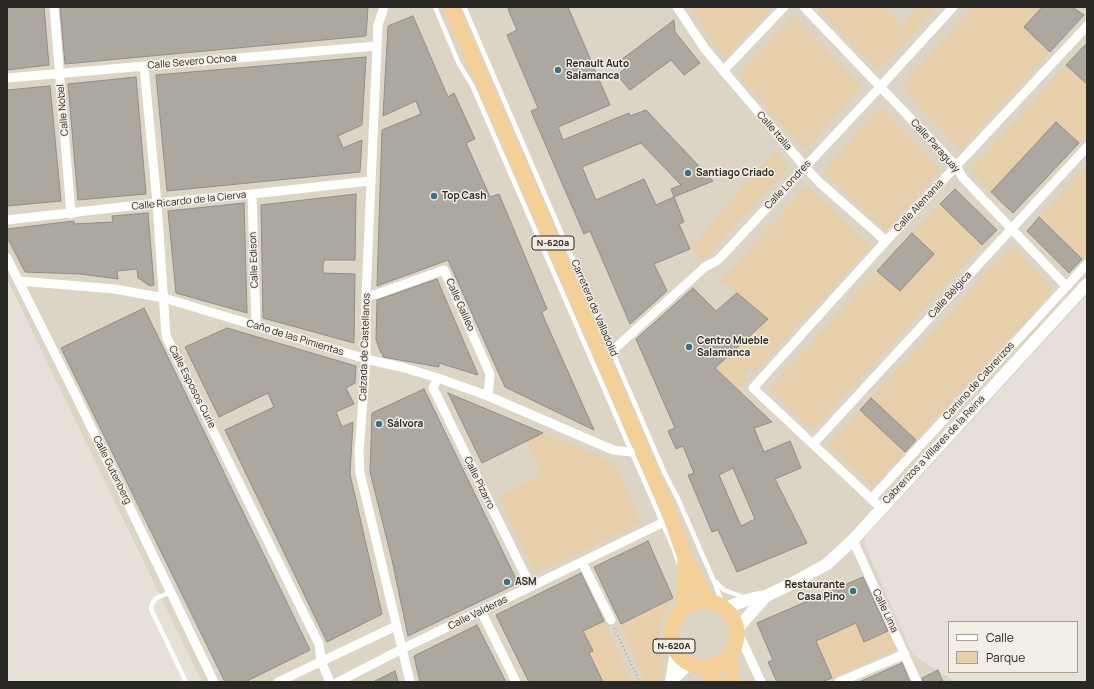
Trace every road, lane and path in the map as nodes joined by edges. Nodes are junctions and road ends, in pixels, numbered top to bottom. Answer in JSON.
{"nodes":[{"id":1,"x":54,"y":7,"type":"edge"},
{"id":2,"x":384,"y":7,"type":"edge"},
{"id":3,"x":435,"y":7,"type":"edge"},
{"id":4,"x":451,"y":7,"type":"edge"},
{"id":5,"x":464,"y":7,"type":"edge"},
{"id":6,"x":677,"y":7,"type":"edge"},
{"id":7,"x":784,"y":7,"type":"edge"},
{"id":8,"x":804,"y":7,"type":"edge"},
{"id":9,"x":952,"y":7,"type":"edge"},
{"id":10,"x":1087,"y":26,"type":"edge"},
{"id":11,"x":377,"y":46,"type":"junction"},
{"id":12,"x":144,"y":66,"type":"junction"},
{"id":13,"x":723,"y":71,"type":"junction"},
{"id":14,"x":60,"y":73,"type":"junction"},
{"id":15,"x":7,"y":78,"type":"edge"},
{"id":16,"x":880,"y":87,"type":"junction"},
{"id":17,"x":1087,"y":147,"type":"edge"},
{"id":18,"x":956,"y":166,"type":"junction"},
{"id":19,"x":805,"y":167,"type":"junction"},
{"id":20,"x":370,"y":181,"type":"junction"},
{"id":21,"x":252,"y":194,"type":"junction"},
{"id":22,"x":157,"y":203,"type":"junction"},
{"id":23,"x":71,"y":214,"type":"junction"},
{"id":24,"x":7,"y":220,"type":"edge"},
{"id":25,"x":1010,"y":229,"type":"junction"},
{"id":26,"x":886,"y":241,"type":"junction"},
{"id":27,"x":7,"y":258,"type":"edge"},
{"id":28,"x":1087,"y":264,"type":"edge"},
{"id":29,"x":18,"y":281,"type":"junction"},
{"id":30,"x":1087,"y":284,"type":"edge"},
{"id":31,"x":1066,"y":286,"type":"junction"},
{"id":32,"x":366,"y":296,"type":"junction"},
{"id":33,"x":164,"y":298,"type":"junction"},
{"id":34,"x":256,"y":326,"type":"junction"},
{"id":35,"x":612,"y":351,"type":"junction"},
{"id":36,"x":366,"y":359,"type":"junction"},
{"id":37,"x":438,"y":378,"type":"junction"},
{"id":38,"x":488,"y":396,"type":"junction"},
{"id":39,"x":813,"y":444,"type":"junction"},
{"id":40,"x":631,"y":452,"type":"junction"},
{"id":41,"x":872,"y":498,"type":"junction"},
{"id":42,"x":881,"y":508,"type":"junction"},
{"id":43,"x":662,"y":523,"type":"junction"},
{"id":44,"x":853,"y":540,"type":"junction"},
{"id":45,"x":686,"y":558,"type":"junction"},
{"id":46,"x":582,"y":562,"type":"junction"},
{"id":47,"x":714,"y":579,"type":"junction"},
{"id":48,"x":685,"y":583,"type":"junction"},
{"id":49,"x":531,"y":587,"type":"junction"},
{"id":50,"x":171,"y":592,"type":"junction"},
{"id":51,"x":766,"y":596,"type":"junction"},
{"id":52,"x":750,"y":599,"type":"junction"},
{"id":53,"x":708,"y":601,"type":"junction"},
{"id":54,"x":683,"y":608,"type":"junction"},
{"id":55,"x":724,"y":608,"type":"junction"},
{"id":56,"x":482,"y":611,"type":"junction"},
{"id":57,"x":611,"y":620,"type":"joint"},
{"id":58,"x":396,"y":626,"type":"junction"},
{"id":59,"x":737,"y":631,"type":"junction"},
{"id":60,"x":402,"y":649,"type":"junction"},
{"id":61,"x":676,"y":652,"type":"junction"},
{"id":62,"x":905,"y":654,"type":"junction"},
{"id":63,"x":729,"y":656,"type":"junction"},
{"id":64,"x":321,"y":661,"type":"junction"},
{"id":65,"x":689,"y":664,"type":"junction"},
{"id":66,"x":705,"y":668,"type":"junction"},
{"id":67,"x":186,"y":682,"type":"edge"},
{"id":68,"x":214,"y":682,"type":"edge"},
{"id":69,"x":278,"y":682,"type":"edge"},
{"id":70,"x":330,"y":682,"type":"edge"},
{"id":71,"x":338,"y":682,"type":"edge"},
{"id":72,"x":410,"y":682,"type":"edge"},
{"id":73,"x":516,"y":682,"type":"edge"},
{"id":74,"x":640,"y":682,"type":"edge"},
{"id":75,"x":671,"y":682,"type":"edge"},
{"id":76,"x":716,"y":682,"type":"edge"},
{"id":77,"x":733,"y":682,"type":"edge"},
{"id":78,"x":761,"y":682,"type":"edge"},
{"id":79,"x":838,"y":682,"type":"edge"},
{"id":80,"x":917,"y":682,"type":"edge"}],
"edges":[{"from":1,"to":14,"type":"street","name":"Calle Nobel"},
{"from":2,"to":11,"type":"street","name":"Calzada de Castellanos"},
{"from":3,"to":40,"type":"lane","name":"Carretera de Valladolid"},
{"from":4,"to":45,"type":"highway","name":"Carretera de Valladolid","number":"N-620a"},
{"from":5,"to":35,"type":"lane","name":"Carretera de Valladolid"},
{"from":6,"to":13,"type":"street","name":"Calle Italia"},
{"from":7,"to":13,"type":"street"},
{"from":8,"to":16,"type":"street","name":"Calle Paraguay"},
{"from":9,"to":16,"type":"street","name":"Calle Londres"},
{"from":10,"to":18,"type":"street","name":"Calle Alemania"},
{"from":11,"to":12,"type":"street","name":"Calle Severo Ochoa"},
{"from":11,"to":20,"type":"street","name":"Calzada de Castellanos"},
{"from":12,"to":14,"type":"street","name":"Calle Severo Ochoa"},
{"from":12,"to":22,"type":"street","name":"Calle Esposos Curie"},
{"from":13,"to":19,"type":"street","name":"Calle Italia"},
{"from":14,"to":15,"type":"street","name":"Calle Severo Ochoa"},
{"from":14,"to":23,"type":"street","name":"Calle Nobel"},
{"from":16,"to":18,"type":"street","name":"Calle Paraguay"},
{"from":16,"to":19,"type":"street","name":"Calle Londres"},
{"from":17,"to":25,"type":"street","name":"Calle Bélgica"},
{"from":18,"to":25,"type":"street","name":"Calle Paraguay"},
{"from":18,"to":26,"type":"street","name":"Calle Alemania"},
{"from":19,"to":26,"type":"street","name":"Calle Italia"},
{"from":19,"to":35,"type":"street","name":"Calle Londres"},
{"from":20,"to":21,"type":"street","name":"Calle Ricardo de la Cierva"},
{"from":20,"to":32,"type":"street","name":"Calzada de Castellanos"},
{"from":21,"to":22,"type":"street","name":"Calle Ricardo de la Cierva"},
{"from":21,"to":34,"type":"street","name":"Calle Edison"},
{"from":22,"to":23,"type":"street","name":"Calle Ricardo de la Cierva"},
{"from":22,"to":33,"type":"street","name":"Calle Esposos Curie"},
{"from":23,"to":24,"type":"street","name":"Calle Ricardo de la Cierva"},
{"from":25,"to":31,"type":"street","name":"Calle Paraguay"},
{"from":25,"to":39,"type":"street","name":"Calle Bélgica"},
{"from":26,"to":39,"type":"street","name":"Calle Alemania"},
{"from":27,"to":29,"type":"street","name":"Calle Gutenberg"},
{"from":28,"to":31,"type":"street","name":"Camino de Cabrerizos"},
{"from":29,"to":33,"type":"street","name":"Caño de las Pimientas"},
{"from":29,"to":50,"type":"street","name":"Calle Gutenberg"},
{"from":30,"to":42,"type":"street","name":"Cabrerizos a Villares de la Reina"},
{"from":31,"to":41,"type":"street","name":"Camino de Cabrerizos"},
{"from":32,"to":36,"type":"street","name":"Calzada de Castellanos"},
{"from":32,"to":38,"type":"street","name":"Calle Galileo"},
{"from":33,"to":34,"type":"street","name":"Caño de las Pimientas"},
{"from":33,"to":64,"type":"street","name":"Calle Esposos Curie"},
{"from":34,"to":36,"type":"street","name":"Caño de las Pimientas"},
{"from":35,"to":47,"type":"lane","name":"Carretera de Valladolid"},
{"from":36,"to":37,"type":"street","name":"Caño de las Pimientas"},
{"from":36,"to":58,"type":"street","name":"Calzada de Castellanos"},
{"from":37,"to":38,"type":"street","name":"Caño de las Pimientas"},
{"from":37,"to":49,"type":"street","name":"Calle Pizarro"},
{"from":38,"to":40,"type":"street","name":"Caño de las Pimientas"},
{"from":39,"to":41,"type":"street"},
{"from":40,"to":43,"type":"lane","name":"Carretera de Valladolid"},
{"from":41,"to":42,"type":"street"},
{"from":42,"to":44,"type":"street","name":"Cabrerizos a Villares de la Reina"},
{"from":43,"to":46,"type":"street","name":"Calle Valderas"},
{"from":43,"to":48,"type":"lane","name":"Carretera de Valladolid"},
{"from":44,"to":51,"type":"street","name":"Cabrerizos a Villares de la Reina"},
{"from":44,"to":62,"type":"street","name":"Calle Lima"},
{"from":45,"to":48,"type":"highway","name":"Carretera de Valladolid","number":"N-620a"},
{"from":45,"to":53,"type":"highway","name":"Carretera de Valladolid","number":"N-620a"},
{"from":46,"to":49,"type":"street","name":"Calle Valderas"},
{"from":46,"to":57,"type":"street"},
{"from":47,"to":52,"type":"lane"},
{"from":47,"to":55,"type":"lane","name":"Carretera de Valladolid"},
{"from":48,"to":54,"type":"highway","name":"Carretera de Valladolid","number":"N-620a"},
{"from":49,"to":56,"type":"street","name":"Calle Valderas"},
{"from":50,"to":67,"type":"lane"},
{"from":50,"to":68,"type":"street","name":"Calle Gutenberg"},
{"from":51,"to":52,"type":"street","name":"Cabrerizos a Villares de la Reina"},
{"from":51,"to":59,"type":"street","name":"Cabrerizos a Villares de la Reina"},
{"from":52,"to":55,"type":"street","name":"Cabrerizos a Villares de la Reina"},
{"from":53,"to":54,"type":"highway"},
{"from":53,"to":55,"type":"highway"},
{"from":54,"to":61,"type":"highway","number":"N-620A"},
{"from":55,"to":59,"type":"highway"},
{"from":56,"to":60,"type":"street","name":"Calle Valderas"},
{"from":56,"to":73,"type":"street"},
{"from":57,"to":74,"type":"path"},
{"from":58,"to":60,"type":"street","name":"Calzada de Castellanos"},
{"from":58,"to":64,"type":"street"},
{"from":59,"to":63,"type":"highway"},
{"from":59,"to":78,"type":"street"},
{"from":60,"to":71,"type":"street","name":"Calle Valderas"},
{"from":60,"to":72,"type":"street","name":"Calzada de Castellanos"},
{"from":61,"to":65,"type":"highway","number":"N-620A"},
{"from":61,"to":75,"type":"street"},
{"from":62,"to":79,"type":"street"},
{"from":62,"to":80,"type":"street","name":"Calle Lima"},
{"from":63,"to":66,"type":"highway"},
{"from":63,"to":77,"type":"highway"},
{"from":64,"to":69,"type":"street"},
{"from":64,"to":70,"type":"street","name":"Calle Esposos Curie"},
{"from":65,"to":66,"type":"highway","number":"N-620A"},
{"from":65,"to":75,"type":"street"},
{"from":66,"to":76,"type":"highway"}]}
